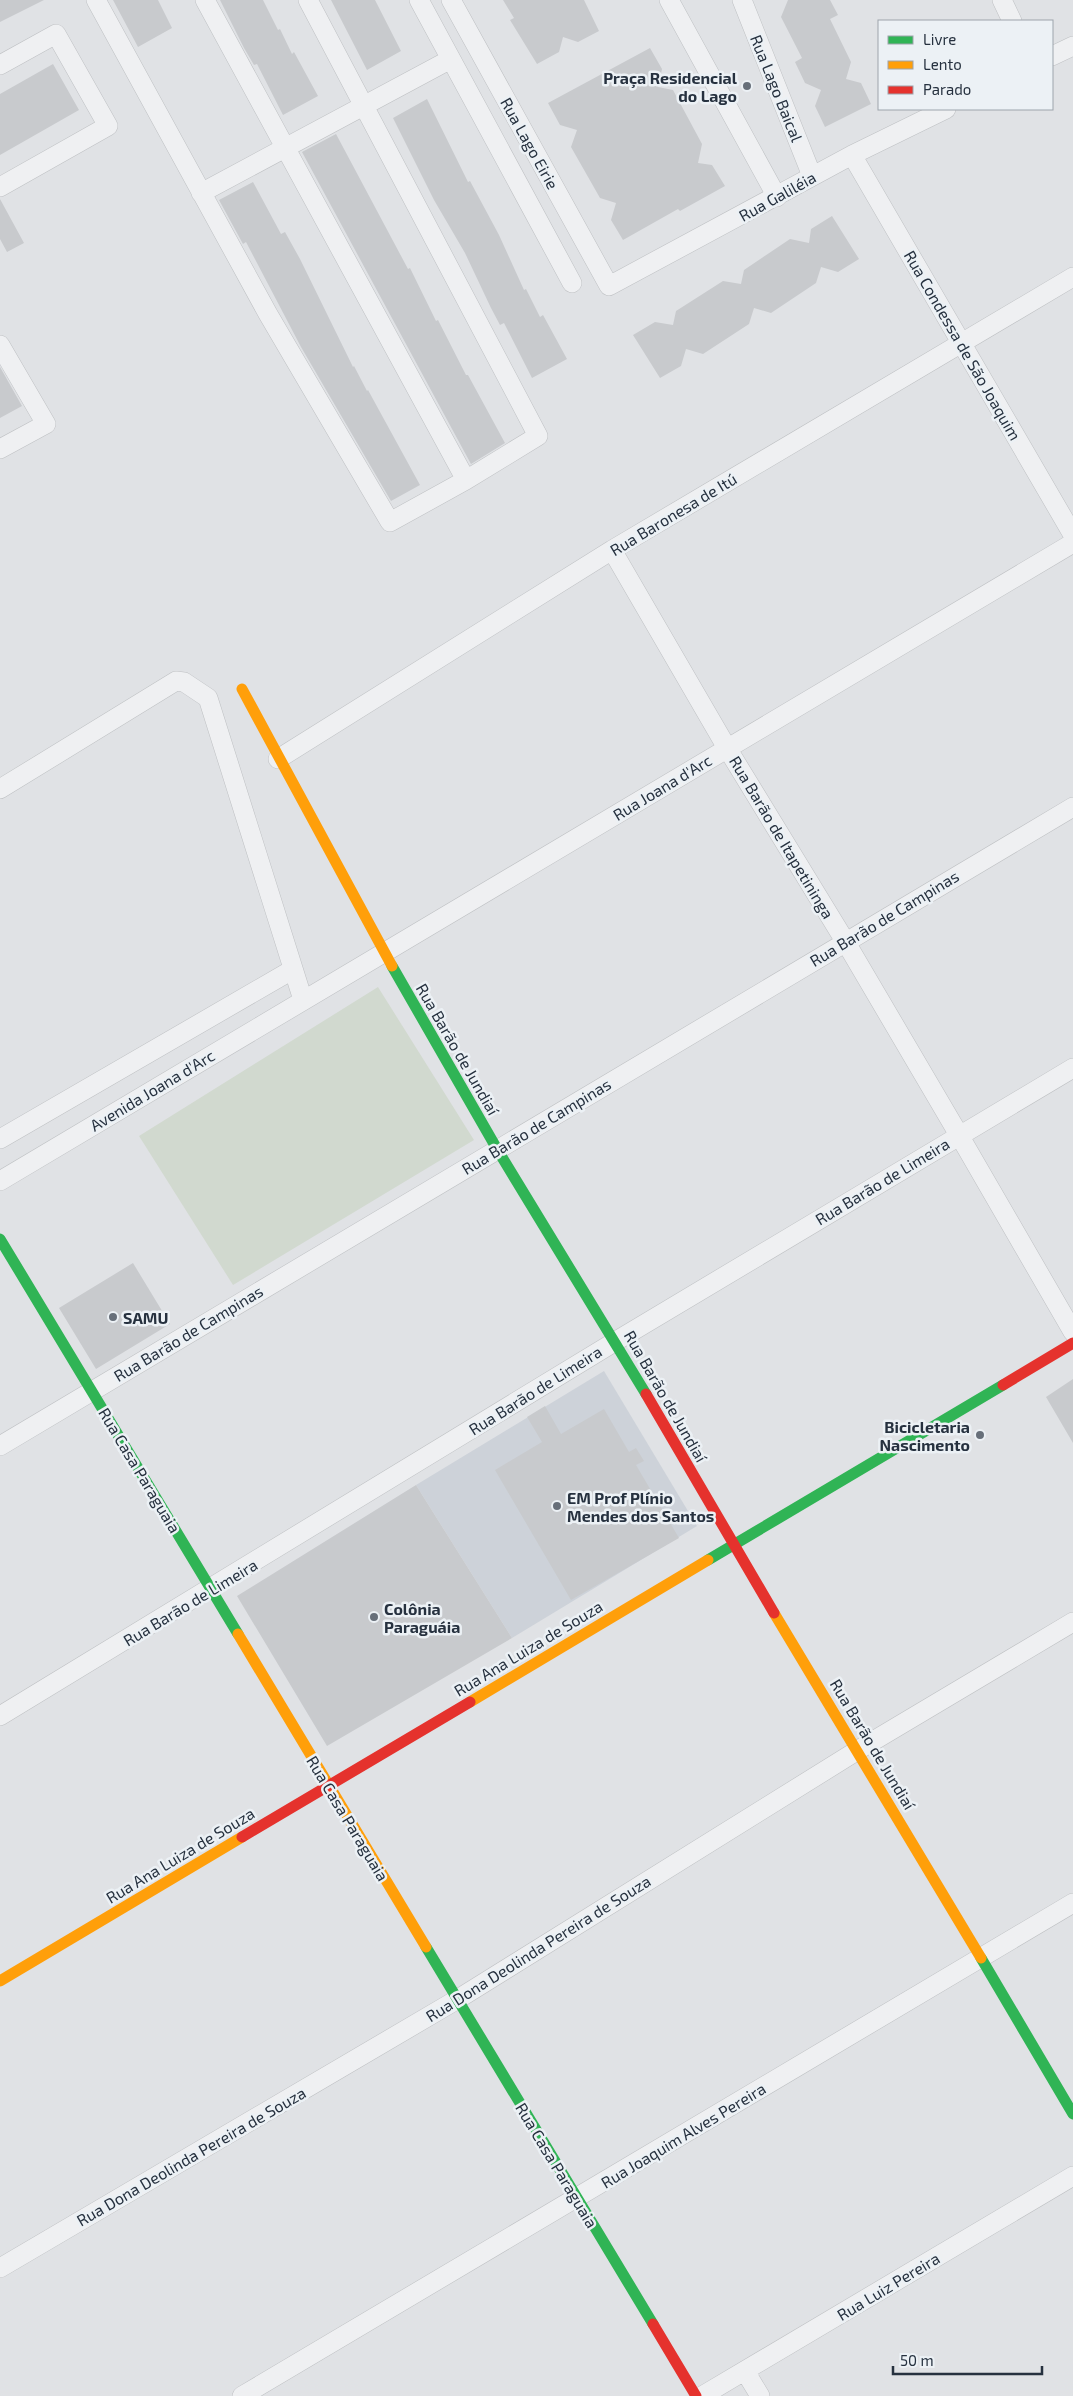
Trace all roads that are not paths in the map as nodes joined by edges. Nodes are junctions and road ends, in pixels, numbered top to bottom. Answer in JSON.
{"nodes":[{"id":1,"x":96,"y":0,"type":"edge"},
{"id":2,"x":205,"y":0,"type":"edge"},
{"id":3,"x":308,"y":0,"type":"edge"},
{"id":4,"x":419,"y":0,"type":"edge"},
{"id":5,"x":451,"y":0,"type":"edge"},
{"id":6,"x":669,"y":0,"type":"edge"},
{"id":7,"x":742,"y":0,"type":"edge"},
{"id":8,"x":1002,"y":0,"type":"edge"},
{"id":9,"x":1012,"y":20,"type":"edge"},
{"id":10,"x":1073,"y":46,"type":"edge"},
{"id":11,"x":1053,"y":56,"type":"edge"},
{"id":12,"x":451,"y":59,"type":"junction"},
{"id":13,"x":0,"y":65,"type":"edge"},
{"id":14,"x":365,"y":106,"type":"junction"},
{"id":15,"x":944,"y":110,"type":"edge"},
{"id":16,"x":285,"y":146,"type":"junction"},
{"id":17,"x":852,"y":155,"type":"junction"},
{"id":18,"x":812,"y":176,"type":"junction"},
{"id":19,"x":0,"y":187,"type":"edge"},
{"id":20,"x":201,"y":193,"type":"junction"},
{"id":21,"x":778,"y":196,"type":"junction"},
{"id":22,"x":1073,"y":277,"type":"edge"},
{"id":23,"x":572,"y":283,"type":"dead end"},
{"id":24,"x":609,"y":286,"type":"joint"},
{"id":25,"x":962,"y":343,"type":"junction"},
{"id":26,"x":0,"y":345,"type":"edge"},
{"id":27,"x":0,"y":449,"type":"edge"},
{"id":28,"x":466,"y":480,"type":"junction"},
{"id":29,"x":1073,"y":535,"type":"edge"},
{"id":30,"x":1073,"y":543,"type":"edge"},
{"id":31,"x":612,"y":550,"type":"junction"},
{"id":32,"x":242,"y":689,"type":"dead end"},
{"id":33,"x":727,"y":748,"type":"junction"},
{"id":34,"x":278,"y":759,"type":"junction"},
{"id":35,"x":0,"y":790,"type":"edge"},
{"id":36,"x":1073,"y":806,"type":"edge"},
{"id":37,"x":845,"y":941,"type":"junction"},
{"id":38,"x":384,"y":952,"type":"junction"},
{"id":39,"x":292,"y":970,"type":"junction"},
{"id":40,"x":303,"y":1000,"type":"junction"},
{"id":41,"x":1073,"y":1068,"type":"edge"},
{"id":42,"x":959,"y":1135,"type":"junction"},
{"id":43,"x":0,"y":1139,"type":"edge"},
{"id":44,"x":497,"y":1149,"type":"junction"},
{"id":45,"x":0,"y":1181,"type":"edge"},
{"id":46,"x":0,"y":1240,"type":"edge"},
{"id":47,"x":1073,"y":1332,"type":"edge"},
{"id":48,"x":616,"y":1341,"type":"junction"},
{"id":49,"x":1073,"y":1343,"type":"edge"},
{"id":50,"x":93,"y":1391,"type":"junction"},
{"id":51,"x":0,"y":1446,"type":"edge"},
{"id":52,"x":733,"y":1545,"type":"junction"},
{"id":53,"x":212,"y":1589,"type":"junction"},
{"id":54,"x":1073,"y":1622,"type":"edge"},
{"id":55,"x":0,"y":1716,"type":"edge"},
{"id":56,"x":858,"y":1750,"type":"junction"},
{"id":57,"x":329,"y":1786,"type":"junction"},
{"id":58,"x":1073,"y":1904,"type":"edge"},
{"id":59,"x":982,"y":1958,"type":"junction"},
{"id":60,"x":0,"y":1982,"type":"edge"},
{"id":61,"x":458,"y":1999,"type":"junction"},
{"id":62,"x":1073,"y":2114,"type":"edge"},
{"id":63,"x":1073,"y":2176,"type":"edge"},
{"id":64,"x":576,"y":2198,"type":"junction"},
{"id":65,"x":0,"y":2268,"type":"edge"},
{"id":66,"x":745,"y":2371,"type":"junction"},
{"id":67,"x":242,"y":2396,"type":"edge"},
{"id":68,"x":696,"y":2396,"type":"edge"},
{"id":69,"x":702,"y":2396,"type":"edge"},
{"id":70,"x":760,"y":2396,"type":"edge"}],
"edges":[{"from":1,"to":20,"type":"street"},
{"from":2,"to":16,"type":"street"},
{"from":3,"to":14,"type":"street"},
{"from":4,"to":12,"type":"street"},
{"from":5,"to":24,"type":"street","name":"Rua Lago Eirie"},
{"from":6,"to":21,"type":"street"},
{"from":7,"to":18,"type":"street","name":"Rua Lago Baical"},
{"from":8,"to":9,"type":"street"},
{"from":10,"to":11,"type":"street"},
{"from":12,"to":14,"type":"street"},
{"from":12,"to":23,"type":"street"},
{"from":13,"to":19,"type":"street"},
{"from":14,"to":16,"type":"street"},
{"from":14,"to":28,"type":"street"},
{"from":15,"to":17,"type":"street","name":"Rua Galiléia"},
{"from":16,"to":20,"type":"street"},
{"from":16,"to":28,"type":"street"},
{"from":17,"to":18,"type":"street","name":"Rua Galiléia"},
{"from":17,"to":25,"type":"street","name":"Rua Condessa de São Joaquim"},
{"from":18,"to":21,"type":"street","name":"Rua Galiléia"},
{"from":20,"to":28,"type":"street"},
{"from":21,"to":24,"type":"street","name":"Rua Galiléia"},
{"from":22,"to":25,"type":"street","name":"Rua Baronesa de Itú"},
{"from":25,"to":29,"type":"street","name":"Rua Condessa de São Joaquim"},
{"from":25,"to":31,"type":"street","name":"Rua Baronesa de Itú"},
{"from":26,"to":27,"type":"street"},
{"from":30,"to":33,"type":"street","name":"Rua Joana d'Arc"},
{"from":31,"to":33,"type":"street","name":"Rua Barão de Itapetininga"},
{"from":31,"to":34,"type":"street","name":"Rua Baronesa de Itú"},
{"from":32,"to":34,"type":"street","name":"Rua Barão de Jundiaí"},
{"from":33,"to":37,"type":"street","name":"Rua Barão de Itapetininga"},
{"from":33,"to":38,"type":"street","name":"Rua Joana d'Arc"},
{"from":34,"to":38,"type":"street","name":"Rua Barão de Jundiaí"},
{"from":35,"to":39,"type":"street"},
{"from":36,"to":37,"type":"street","name":"Rua Barão de Campinas"},
{"from":37,"to":42,"type":"street","name":"Rua Barão de Itapetininga"},
{"from":37,"to":44,"type":"street","name":"Rua Barão de Campinas"},
{"from":38,"to":40,"type":"street","name":"Rua Joana d'Arc"},
{"from":38,"to":44,"type":"street","name":"Rua Barão de Jundiaí"},
{"from":39,"to":40,"type":"street"},
{"from":39,"to":43,"type":"street"},
{"from":40,"to":45,"type":"street","name":"Avenida Joana d'Arc"},
{"from":41,"to":42,"type":"street","name":"Rua Barão de Limeira"},
{"from":42,"to":47,"type":"street","name":"Rua Barão de Itapetininga"},
{"from":42,"to":48,"type":"street","name":"Rua Barão de Limeira"},
{"from":44,"to":48,"type":"street","name":"Rua Barão de Jundiaí"},
{"from":44,"to":50,"type":"street","name":"Rua Barão de Campinas"},
{"from":46,"to":50,"type":"street","name":"Rua Casa Paraguaia"},
{"from":48,"to":52,"type":"street","name":"Rua Barão de Jundiaí"},
{"from":48,"to":53,"type":"street","name":"Rua Barão de Limeira"},
{"from":49,"to":52,"type":"street","name":"Rua Ana Luiza de Souza"},
{"from":50,"to":51,"type":"street","name":"Rua Barão de Campinas"},
{"from":50,"to":53,"type":"street","name":"Rua Casa Paraguaia"},
{"from":52,"to":56,"type":"street","name":"Rua Barão de Jundiaí"},
{"from":52,"to":57,"type":"street","name":"Rua Ana Luiza de Souza"},
{"from":53,"to":55,"type":"street","name":"Rua Barão de Limeira"},
{"from":53,"to":57,"type":"street","name":"Rua Casa Paraguaia"},
{"from":54,"to":56,"type":"street","name":"Rua Dona Deolinda Pereira de Souza"},
{"from":56,"to":59,"type":"street","name":"Rua Barão de Jundiaí"},
{"from":56,"to":61,"type":"street","name":"Rua Dona Deolinda Pereira de Souza"},
{"from":57,"to":60,"type":"street","name":"Rua Ana Luiza de Souza"},
{"from":57,"to":61,"type":"street","name":"Rua Casa Paraguaia"},
{"from":58,"to":59,"type":"street","name":"Rua Joaquim Alves Pereira"},
{"from":59,"to":62,"type":"street","name":"Rua Barão de Jundiaí"},
{"from":59,"to":64,"type":"street","name":"Rua Joaquim Alves Pereira"},
{"from":61,"to":64,"type":"street","name":"Rua Casa Paraguaia"},
{"from":61,"to":65,"type":"street","name":"Rua Dona Deolinda Pereira de Souza"},
{"from":63,"to":66,"type":"street","name":"Rua Luiz Pereira"},
{"from":64,"to":67,"type":"street","name":"Rua Joaquim Alves Pereira"},
{"from":64,"to":68,"type":"street","name":"Rua Casa Paraguaia"},
{"from":66,"to":69,"type":"street","name":"Rua Luiz Pereira"},
{"from":66,"to":70,"type":"street"}]}
